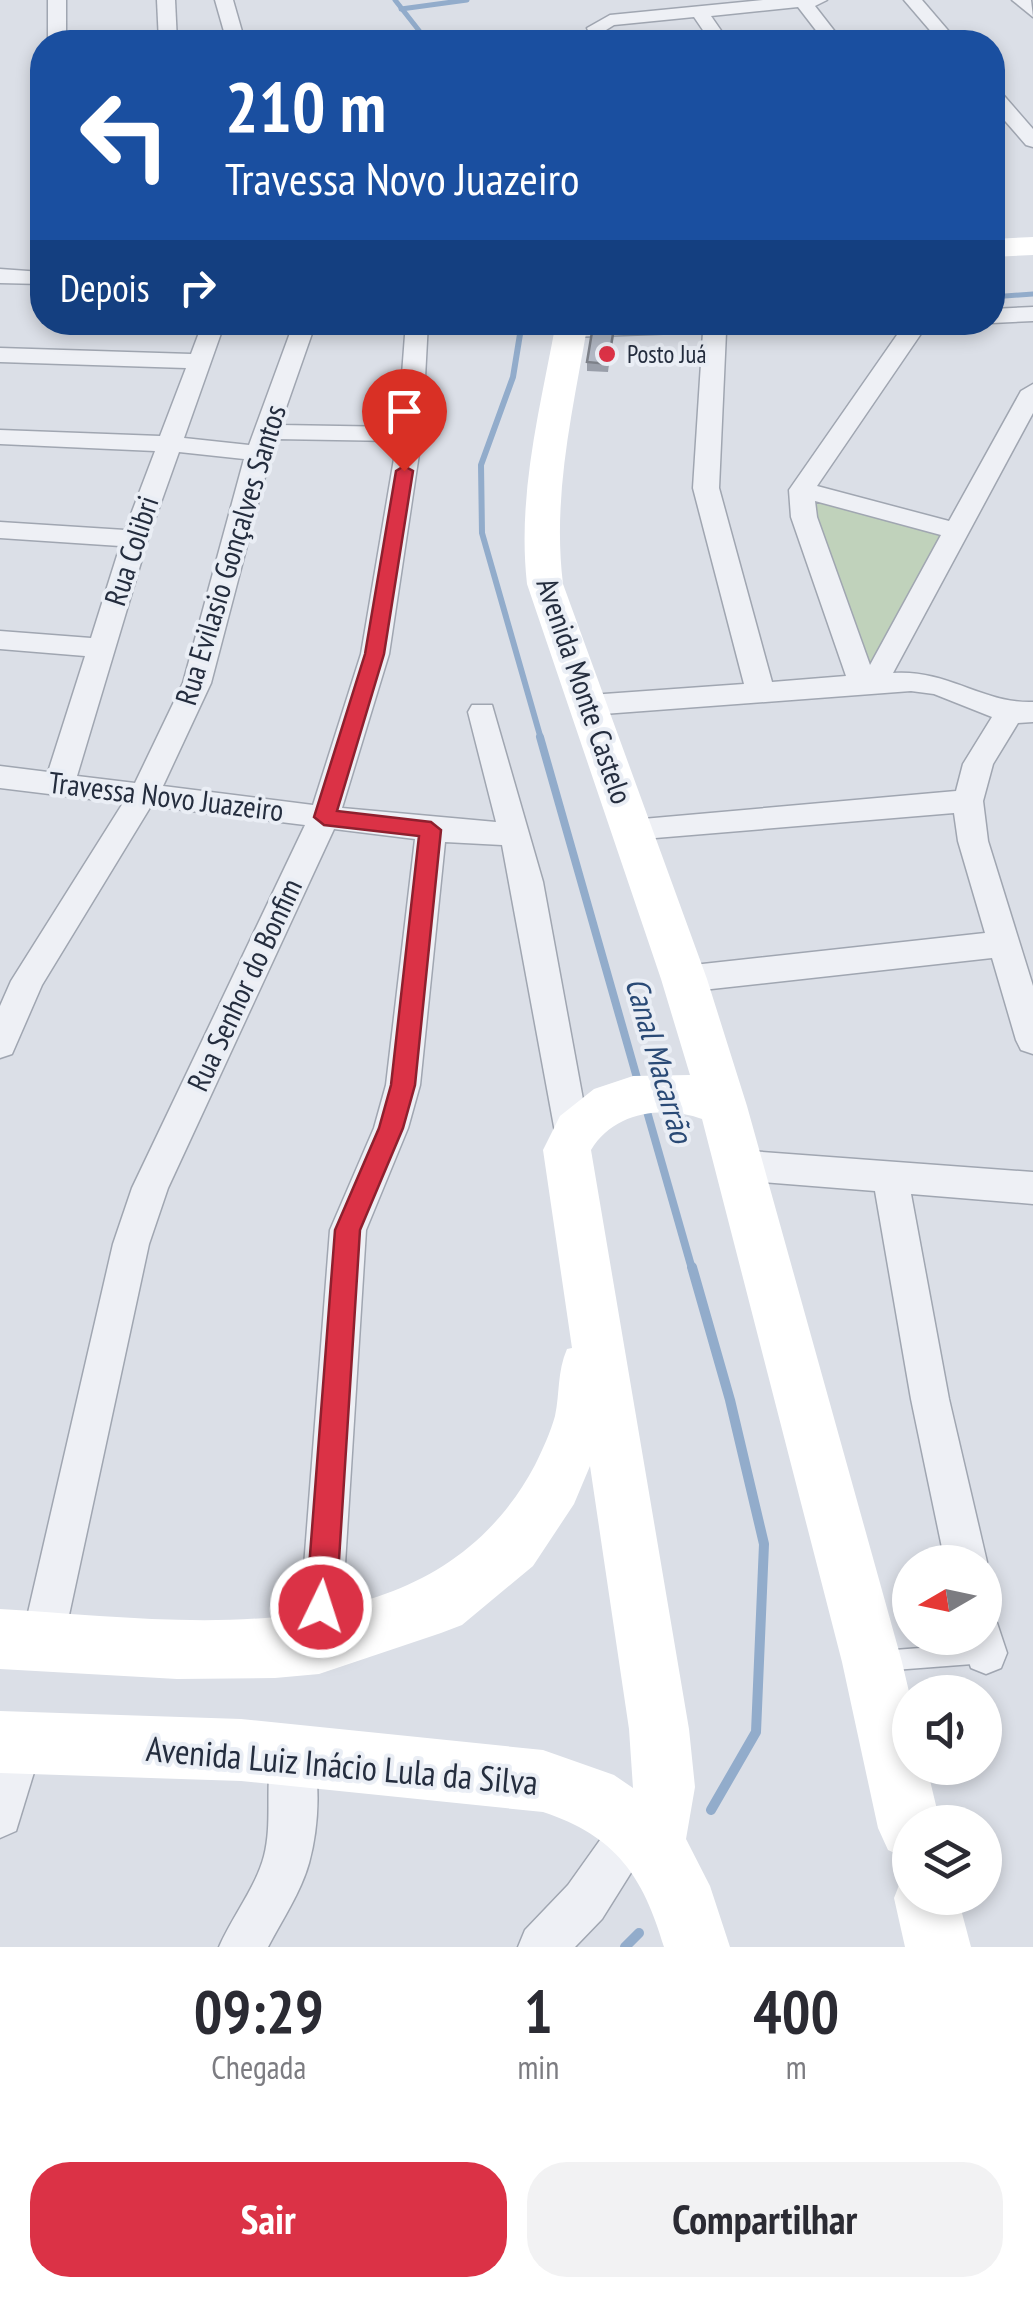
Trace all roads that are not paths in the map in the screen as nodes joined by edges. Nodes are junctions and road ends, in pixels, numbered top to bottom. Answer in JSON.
{"nodes":[{"id":1,"x":58,"y":0,"type":"edge"},
{"id":2,"x":166,"y":0,"type":"edge"},
{"id":3,"x":224,"y":0,"type":"edge"},
{"id":4,"x":818,"y":0,"type":"edge"},
{"id":5,"x":912,"y":0,"type":"edge"},
{"id":6,"x":1021,"y":0,"type":"edge"},
{"id":7,"x":802,"y":1,"type":"edge"},
{"id":8,"x":699,"y":12,"type":"junction"},
{"id":9,"x":1033,"y":12,"type":"edge"},
{"id":10,"x":57,"y":30,"type":"edge"},
{"id":11,"x":167,"y":30,"type":"edge"},
{"id":12,"x":233,"y":30,"type":"edge"},
{"id":13,"x":599,"y":30,"type":"edge"},
{"id":14,"x":712,"y":30,"type":"edge"},
{"id":15,"x":825,"y":30,"type":"edge"},
{"id":16,"x":938,"y":30,"type":"edge"},
{"id":17,"x":1005,"y":109,"type":"edge"},
{"id":18,"x":1033,"y":141,"type":"edge"},
{"id":19,"x":1033,"y":246,"type":"edge"},
{"id":20,"x":1005,"y":247,"type":"edge"},
{"id":21,"x":0,"y":276,"type":"edge"},
{"id":22,"x":30,"y":277,"type":"edge"},
{"id":23,"x":1033,"y":314,"type":"edge"},
{"id":24,"x":1005,"y":315,"type":"edge"},
{"id":25,"x":209,"y":335,"type":"edge"},
{"id":26,"x":300,"y":335,"type":"edge"},
{"id":27,"x":417,"y":335,"type":"edge"},
{"id":28,"x":571,"y":335,"type":"edge"},
{"id":29,"x":715,"y":335,"type":"edge"},
{"id":30,"x":909,"y":335,"type":"edge"},
{"id":31,"x":0,"y":355,"type":"edge"},
{"id":32,"x":200,"y":361,"type":"junction"},
{"id":33,"x":1033,"y":391,"type":"edge"},
{"id":34,"x":410,"y":434,"type":"junction"},
{"id":35,"x":0,"y":437,"type":"edge"},
{"id":36,"x":262,"y":443,"type":"junction"},
{"id":37,"x":168,"y":444,"type":"junction"},
{"id":38,"x":802,"y":490,"type":"junction"},
{"id":39,"x":0,"y":530,"type":"edge"},
{"id":40,"x":955,"y":531,"type":"junction"},
{"id":41,"x":135,"y":539,"type":"junction"},
{"id":42,"x":0,"y":640,"type":"edge"},
{"id":43,"x":101,"y":648,"type":"junction"},
{"id":44,"x":869,"y":682,"type":"junction"},
{"id":45,"x":760,"y":691,"type":"junction"},
{"id":46,"x":590,"y":705,"type":"junction"},
{"id":47,"x":482,"y":712,"type":"dead end"},
{"id":48,"x":1021,"y":712,"type":"edge"},
{"id":49,"x":0,"y":777,"type":"edge"},
{"id":50,"x":60,"y":782,"type":"junction"},
{"id":51,"x":145,"y":792,"type":"junction"},
{"id":52,"x":968,"y":801,"type":"junction"},
{"id":53,"x":324,"y":817,"type":"junction"},
{"id":54,"x":631,"y":829,"type":"junction"},
{"id":55,"x":431,"y":830,"type":"junction"},
{"id":56,"x":512,"y":834,"type":"junction"},
{"id":57,"x":1002,"y":944,"type":"junction"},
{"id":58,"x":684,"y":979,"type":"junction"},
{"id":59,"x":1033,"y":1040,"type":"edge"},
{"id":60,"x":0,"y":1044,"type":"edge"},
{"id":61,"x":705,"y":1050,"type":"junction"},
{"id":62,"x":672,"y":1093,"type":"junction"},
{"id":63,"x":723,"y":1106,"type":"junction"},
{"id":64,"x":572,"y":1132,"type":"junction"},
{"id":65,"x":736,"y":1165,"type":"junction"},
{"id":66,"x":890,"y":1176,"type":"junction"},
{"id":67,"x":1033,"y":1188,"type":"edge"},
{"id":68,"x":589,"y":1286,"type":"junction"},
{"id":69,"x":962,"y":1545,"type":"edge"},
{"id":70,"x":21,"y":1641,"type":"edge"},
{"id":71,"x":318,"y":1644,"type":"junction"},
{"id":72,"x":918,"y":1655,"type":"edge"},
{"id":73,"x":872,"y":1662,"type":"junction"},
{"id":74,"x":10,"y":1743,"type":"edge"},
{"id":75,"x":292,"y":1756,"type":"junction"},
{"id":76,"x":905,"y":1805,"type":"edge"},
{"id":77,"x":0,"y":1815,"type":"edge"},
{"id":78,"x":650,"y":1842,"type":"junction"},
{"id":79,"x":930,"y":1915,"type":"edge"},
{"id":80,"x":243,"y":1947,"type":"edge"},
{"id":81,"x":542,"y":1947,"type":"edge"},
{"id":82,"x":696,"y":1947,"type":"edge"},
{"id":83,"x":938,"y":1947,"type":"edge"}],
"edges":[{"from":1,"to":10,"type":"street"},
{"from":2,"to":11,"type":"street"},
{"from":3,"to":12,"type":"street"},
{"from":4,"to":7,"type":"street"},
{"from":5,"to":16,"type":"street"},
{"from":6,"to":9,"type":"street"},
{"from":7,"to":8,"type":"street"},
{"from":7,"to":15,"type":"street"},
{"from":8,"to":13,"type":"street"},
{"from":8,"to":14,"type":"street"},
{"from":17,"to":18,"type":"street"},
{"from":19,"to":20,"type":"street"},
{"from":21,"to":22,"type":"street"},
{"from":23,"to":24,"type":"street"},
{"from":25,"to":32,"type":"street","name":"Rua Colibri"},
{"from":26,"to":36,"type":"street","name":"Rua Evilasio Gonçalves Santos"},
{"from":27,"to":34,"type":"street","name":"Rua Senhor do Bonfim"},
{"from":28,"to":46,"type":"street","name":"Avenida Monte Castelo"},
{"from":29,"to":45,"type":"street"},
{"from":30,"to":38,"type":"street"},
{"from":31,"to":32,"type":"street"},
{"from":32,"to":37,"type":"street","name":"Rua Colibri"},
{"from":33,"to":40,"type":"street"},
{"from":34,"to":36,"type":"street"},
{"from":34,"to":53,"type":"street","name":"Rua Senhor do Bonfim"},
{"from":35,"to":37,"type":"street"},
{"from":36,"to":37,"type":"street"},
{"from":36,"to":51,"type":"street","name":"Rua Evilasio Gonçalves Santos"},
{"from":37,"to":41,"type":"street","name":"Rua Colibri"},
{"from":38,"to":40,"type":"street"},
{"from":38,"to":44,"type":"street"},
{"from":39,"to":41,"type":"street"},
{"from":40,"to":44,"type":"street"},
{"from":41,"to":43,"type":"street","name":"Rua Colibri"},
{"from":42,"to":43,"type":"street"},
{"from":43,"to":50,"type":"street","name":"Rua Colibri"},
{"from":44,"to":45,"type":"street"},
{"from":44,"to":48,"type":"street"},
{"from":45,"to":46,"type":"street"},
{"from":46,"to":54,"type":"street","name":"Avenida Monte Castelo"},
{"from":47,"to":56,"type":"street"},
{"from":48,"to":52,"type":"street"},
{"from":49,"to":50,"type":"street","name":"Travessa Novo Juazeiro"},
{"from":50,"to":51,"type":"street","name":"Travessa Novo Juazeiro"},
{"from":51,"to":53,"type":"street","name":"Travessa Novo Juazeiro"},
{"from":51,"to":60,"type":"street","name":"Rua Evilasio Gonçalves Santos"},
{"from":52,"to":54,"type":"street"},
{"from":52,"to":57,"type":"street"},
{"from":53,"to":55,"type":"street","name":"Travessa Novo Juazeiro"},
{"from":53,"to":70,"type":"street","name":"Rua Senhor do Bonfim"},
{"from":54,"to":58,"type":"street","name":"Avenida Monte Castelo"},
{"from":55,"to":56,"type":"street","name":"Travessa Novo Juazeiro"},
{"from":55,"to":71,"type":"street"},
{"from":56,"to":64,"type":"street"},
{"from":57,"to":58,"type":"street"},
{"from":57,"to":59,"type":"street"},
{"from":58,"to":61,"type":"street","name":"Avenida Monte Castelo"},
{"from":61,"to":62,"type":"street"},
{"from":61,"to":63,"type":"street","name":"Avenida Monte Castelo"},
{"from":62,"to":63,"type":"street"},
{"from":62,"to":64,"type":"street"},
{"from":63,"to":65,"type":"street","name":"Avenida Monte Castelo"},
{"from":64,"to":68,"type":"street"},
{"from":65,"to":66,"type":"street"},
{"from":65,"to":73,"type":"street","name":"Avenida Monte Castelo"},
{"from":66,"to":67,"type":"street"},
{"from":66,"to":69,"type":"street"},
{"from":68,"to":71,"type":"street"},
{"from":68,"to":78,"type":"street"},
{"from":70,"to":71,"type":"street"},
{"from":72,"to":73,"type":"lane"},
{"from":73,"to":76,"type":"street","name":"Avenida Monte Castelo"},
{"from":74,"to":75,"type":"street","name":"Avenida Luiz Inácio Lula da Silva"},
{"from":74,"to":77,"type":"street"},
{"from":75,"to":78,"type":"street","name":"Avenida Luiz Inácio Lula da Silva"},
{"from":75,"to":80,"type":"street"},
{"from":78,"to":81,"type":"street"},
{"from":78,"to":82,"type":"street"},
{"from":79,"to":83,"type":"street"}]}
